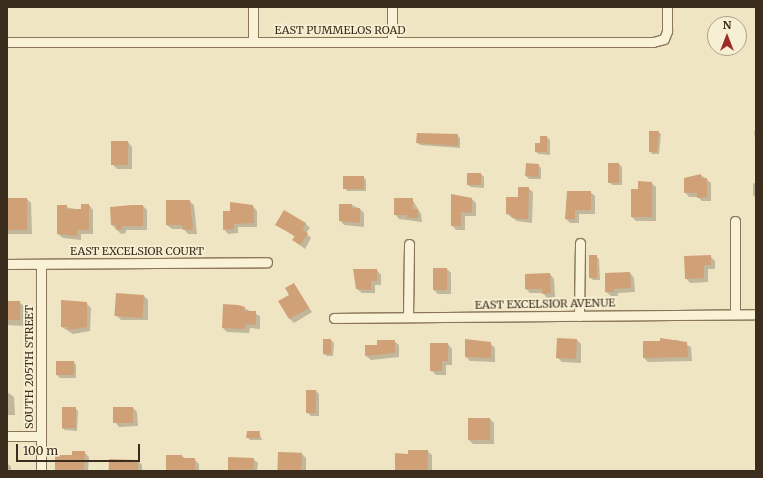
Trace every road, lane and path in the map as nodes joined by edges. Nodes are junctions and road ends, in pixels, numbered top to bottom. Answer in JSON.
{"nodes":[{"id":1,"x":253,"y":7,"type":"edge"},
{"id":2,"x":392,"y":7,"type":"edge"},
{"id":3,"x":667,"y":7,"type":"edge"},
{"id":4,"x":7,"y":42,"type":"edge"},
{"id":5,"x":253,"y":42,"type":"junction"},
{"id":6,"x":392,"y":42,"type":"junction"},
{"id":7,"x":735,"y":221,"type":"dead end"},
{"id":8,"x":580,"y":243,"type":"dead end"},
{"id":9,"x":409,"y":244,"type":"dead end"},
{"id":10,"x":267,"y":262,"type":"dead end"},
{"id":11,"x":7,"y":264,"type":"edge"},
{"id":12,"x":40,"y":264,"type":"junction"},
{"id":13,"x":735,"y":314,"type":"junction"},
{"id":14,"x":756,"y":314,"type":"edge"},
{"id":15,"x":579,"y":316,"type":"junction"},
{"id":16,"x":408,"y":317,"type":"junction"},
{"id":17,"x":334,"y":318,"type":"dead end"},
{"id":18,"x":7,"y":436,"type":"edge"},
{"id":19,"x":41,"y":436,"type":"junction"},
{"id":20,"x":41,"y":471,"type":"edge"}],
"edges":[{"from":1,"to":5,"type":"street"},
{"from":2,"to":6,"type":"street"},
{"from":3,"to":6,"type":"street","name":"EAST PUMMELOS ROAD"},
{"from":4,"to":5,"type":"street","name":"EAST PUMMELOS ROAD"},
{"from":5,"to":6,"type":"street","name":"EAST PUMMELOS ROAD"},
{"from":7,"to":13,"type":"street"},
{"from":8,"to":15,"type":"street"},
{"from":9,"to":16,"type":"street"},
{"from":10,"to":12,"type":"street","name":"EAST EXCELSIOR COURT"},
{"from":11,"to":12,"type":"street","name":"EAST EXCELSIOR COURT"},
{"from":12,"to":19,"type":"street","name":"SOUTH 205TH STREET"},
{"from":13,"to":14,"type":"street","name":"EAST EXCELSIOR AVENUE"},
{"from":13,"to":15,"type":"street","name":"EAST EXCELSIOR AVENUE"},
{"from":15,"to":16,"type":"street","name":"EAST EXCELSIOR AVENUE"},
{"from":16,"to":17,"type":"street","name":"EAST EXCELSIOR AVENUE"},
{"from":18,"to":19,"type":"street"},
{"from":19,"to":20,"type":"street","name":"SOUTH 205TH STREET"}]}
